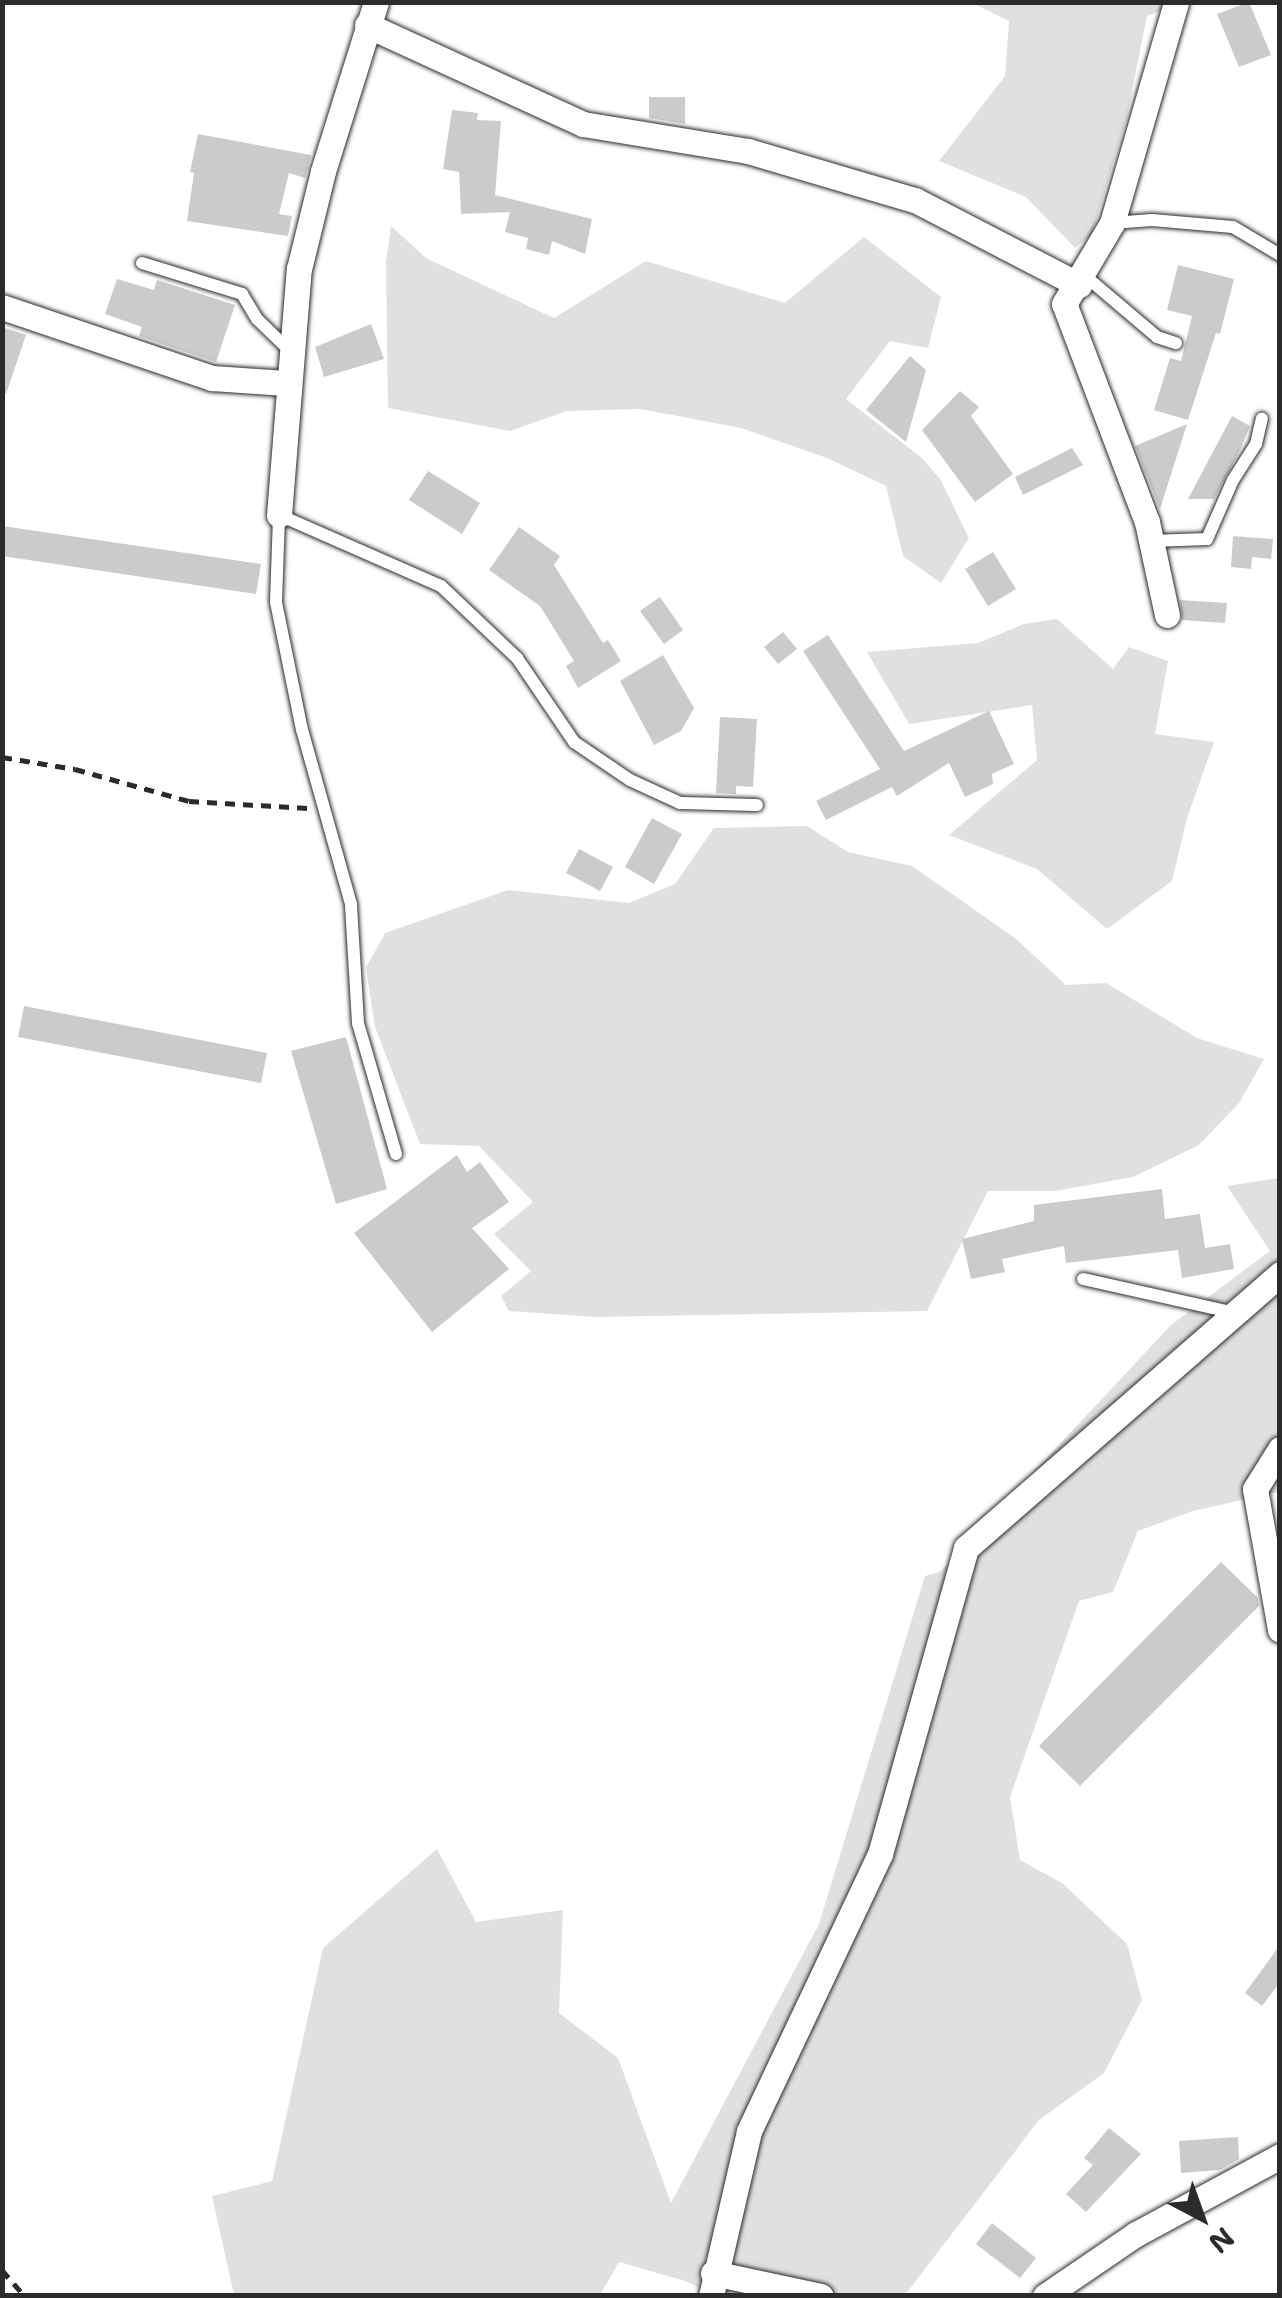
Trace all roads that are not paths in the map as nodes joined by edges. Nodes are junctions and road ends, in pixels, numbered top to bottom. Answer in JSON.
{"nodes":[{"id":1,"x":1176,"y":2,"type":"edge"},
{"id":2,"x":372,"y":14,"type":"edge"},
{"id":3,"x":1112,"y":223,"type":"junction"},
{"id":4,"x":1280,"y":255,"type":"edge"},
{"id":5,"x":142,"y":263,"type":"dead end"},
{"id":6,"x":1082,"y":280,"type":"junction"},
{"id":7,"x":2,"y":306,"type":"edge"},
{"id":8,"x":1176,"y":343,"type":"dead end"},
{"id":9,"x":292,"y":352,"type":"junction"},
{"id":10,"x":286,"y":383,"type":"junction"},
{"id":11,"x":1262,"y":419,"type":"dead end"},
{"id":12,"x":279,"y":516,"type":"junction"},
{"id":13,"x":1151,"y":542,"type":"junction"},
{"id":14,"x":1166,"y":614,"type":"dead end"},
{"id":15,"x":757,"y":805,"type":"dead end"},
{"id":16,"x":396,"y":1154,"type":"dead end"},
{"id":17,"x":1280,"y":1274,"type":"edge"},
{"id":18,"x":1083,"y":1278,"type":"dead end"},
{"id":19,"x":1235,"y":1313,"type":"junction"},
{"id":20,"x":1280,"y":1449,"type":"edge"},
{"id":21,"x":1280,"y":1630,"type":"edge"},
{"id":22,"x":1280,"y":2156,"type":"edge"},
{"id":23,"x":712,"y":2284,"type":"edge"},
{"id":24,"x":821,"y":2296,"type":"edge"},
{"id":25,"x":1045,"y":2296,"type":"edge"}],
"edges":[{"from":1,"to":3,"type":"street"},
{"from":2,"to":6,"type":"street"},
{"from":2,"to":9,"type":"street"},
{"from":3,"to":4,"type":"lane"},
{"from":3,"to":6,"type":"street"},
{"from":5,"to":9,"type":"lane"},
{"from":6,"to":8,"type":"lane"},
{"from":6,"to":13,"type":"street"},
{"from":7,"to":10,"type":"street"},
{"from":9,"to":10,"type":"street"},
{"from":10,"to":12,"type":"street"},
{"from":11,"to":13,"type":"lane"},
{"from":12,"to":15,"type":"lane"},
{"from":12,"to":16,"type":"lane"},
{"from":13,"to":14,"type":"street"},
{"from":17,"to":19,"type":"street"},
{"from":18,"to":19,"type":"lane"},
{"from":19,"to":23,"type":"street"},
{"from":20,"to":21,"type":"street"},
{"from":22,"to":25,"type":"street"},
{"from":23,"to":24,"type":"street"}]}
